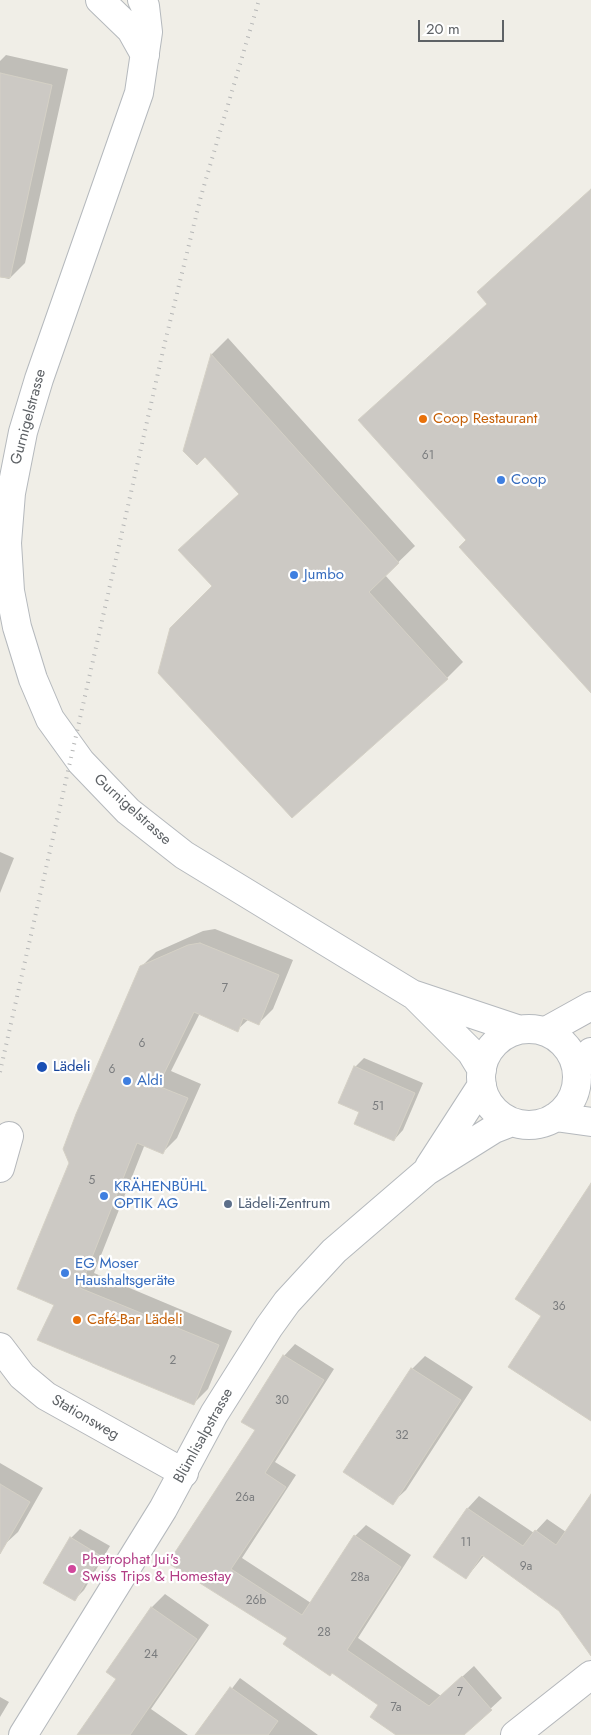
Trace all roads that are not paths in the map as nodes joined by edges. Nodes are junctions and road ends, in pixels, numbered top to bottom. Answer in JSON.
{"nodes":[{"id":1,"x":100,"y":0,"type":"edge"},
{"id":2,"x":142,"y":0,"type":"edge"},
{"id":3,"x":144,"y":55,"type":"junction"},
{"id":4,"x":412,"y":994,"type":"junction"},
{"id":5,"x":591,"y":1006,"type":"edge"},
{"id":6,"x":517,"y":1029,"type":"junction"},
{"id":7,"x":546,"y":1031,"type":"junction"},
{"id":8,"x":584,"y":1069,"type":"edge"},
{"id":9,"x":482,"y":1078,"type":"junction"},
{"id":10,"x":555,"y":1117,"type":"junction"},
{"id":11,"x":512,"y":1122,"type":"junction"},
{"id":12,"x":591,"y":1122,"type":"edge"},
{"id":13,"x":9,"y":1136,"type":"dead end"},
{"id":14,"x":0,"y":1168,"type":"edge"},
{"id":15,"x":427,"y":1171,"type":"junction"},
{"id":16,"x":0,"y":1347,"type":"edge"},
{"id":17,"x":184,"y":1473,"type":"junction"},
{"id":18,"x":588,"y":1681,"type":"edge"},
{"id":19,"x":23,"y":1735,"type":"edge"},
{"id":20,"x":514,"y":1735,"type":"edge"}],
"edges":[{"from":1,"to":3,"type":"main road"},
{"from":2,"to":3,"type":"main road","name":"Gurnigelstrasse"},
{"from":3,"to":4,"type":"main road","name":"Gurnigelstrasse"},
{"from":4,"to":6,"type":"main road","name":"Gurnigelstrasse"},
{"from":4,"to":9,"type":"main road","name":"Gurnigelstrasse"},
{"from":5,"to":7,"type":"main road"},
{"from":6,"to":7,"type":"main road"},
{"from":6,"to":9,"type":"main road"},
{"from":7,"to":8,"type":"main road"},
{"from":8,"to":10,"type":"main road"},
{"from":9,"to":11,"type":"main road"},
{"from":9,"to":15,"type":"main road","name":"Blümlisalpstrasse"},
{"from":10,"to":11,"type":"main road"},
{"from":10,"to":12,"type":"main road"},
{"from":11,"to":15,"type":"main road","name":"Blümlisalpstrasse"},
{"from":13,"to":14,"type":"main road"},
{"from":15,"to":17,"type":"main road","name":"Blümlisalpstrasse"},
{"from":16,"to":17,"type":"main road","name":"Stationsweg"},
{"from":17,"to":19,"type":"main road","name":"Blümlisalpstrasse"},
{"from":18,"to":20,"type":"main road"}]}
